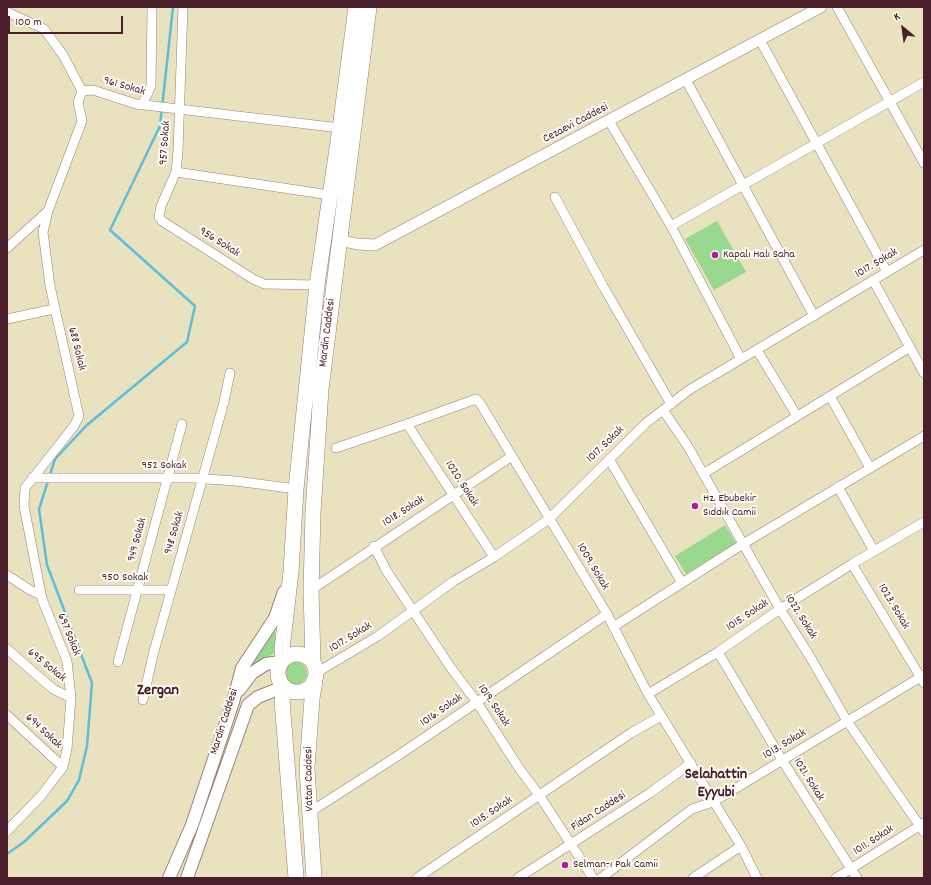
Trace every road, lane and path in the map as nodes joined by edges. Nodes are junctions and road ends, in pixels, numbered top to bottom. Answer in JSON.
{"nodes":[{"id":1,"x":152,"y":7,"type":"edge"},
{"id":2,"x":183,"y":7,"type":"edge"},
{"id":3,"x":356,"y":7,"type":"edge"},
{"id":4,"x":369,"y":7,"type":"edge"},
{"id":5,"x":821,"y":7,"type":"edge"},
{"id":6,"x":837,"y":7,"type":"edge"},
{"id":7,"x":7,"y":12,"type":"edge"},
{"id":8,"x":760,"y":40,"type":"junction"},
{"id":9,"x":686,"y":80,"type":"junction"},
{"id":10,"x":924,"y":82,"type":"edge"},
{"id":11,"x":82,"y":91,"type":"junction"},
{"id":12,"x":890,"y":102,"type":"junction"},
{"id":13,"x":145,"y":105,"type":"junction"},
{"id":14,"x":175,"y":108,"type":"junction"},
{"id":15,"x":609,"y":121,"type":"junction"},
{"id":16,"x":340,"y":128,"type":"junction"},
{"id":17,"x":817,"y":144,"type":"junction"},
{"id":18,"x":924,"y":163,"type":"edge"},
{"id":19,"x":176,"y":172,"type":"junction"},
{"id":20,"x":742,"y":185,"type":"junction"},
{"id":21,"x":330,"y":195,"type":"junction"},
{"id":22,"x":555,"y":197,"type":"dead end"},
{"id":23,"x":48,"y":211,"type":"junction"},
{"id":24,"x":671,"y":226,"type":"junction"},
{"id":25,"x":339,"y":240,"type":"junction"},
{"id":26,"x":7,"y":248,"type":"edge"},
{"id":27,"x":924,"y":250,"type":"edge"},
{"id":28,"x":887,"y":272,"type":"junction"},
{"id":29,"x":873,"y":280,"type":"junction"},
{"id":30,"x":317,"y":285,"type":"junction"},
{"id":31,"x":54,"y":308,"type":"junction"},
{"id":32,"x":814,"y":316,"type":"junction"},
{"id":33,"x":7,"y":319,"type":"edge"},
{"id":34,"x":910,"y":348,"type":"junction"},
{"id":35,"x":757,"y":350,"type":"junction"},
{"id":36,"x":741,"y":359,"type":"junction"},
{"id":37,"x":230,"y":373,"type":"dead end"},
{"id":38,"x":924,"y":373,"type":"edge"},
{"id":39,"x":830,"y":396,"type":"junction"},
{"id":40,"x":671,"y":404,"type":"junction"},
{"id":41,"x":663,"y":410,"type":"junction"},
{"id":42,"x":797,"y":416,"type":"junction"},
{"id":43,"x":182,"y":424,"type":"dead end"},
{"id":44,"x":407,"y":424,"type":"junction"},
{"id":45,"x":924,"y":436,"type":"edge"},
{"id":46,"x":336,"y":448,"type":"dead end"},
{"id":47,"x":512,"y":456,"type":"junction"},
{"id":48,"x":609,"y":459,"type":"junction"},
{"id":49,"x":870,"y":468,"type":"junction"},
{"id":50,"x":703,"y":474,"type":"junction"},
{"id":51,"x":32,"y":478,"type":"junction"},
{"id":52,"x":167,"y":478,"type":"junction"},
{"id":53,"x":203,"y":479,"type":"junction"},
{"id":54,"x":838,"y":487,"type":"junction"},
{"id":55,"x":296,"y":489,"type":"junction"},
{"id":56,"x":453,"y":495,"type":"junction"},
{"id":57,"x":549,"y":519,"type":"junction"},
{"id":58,"x":923,"y":526,"type":"edge"},
{"id":59,"x":743,"y":544,"type":"junction"},
{"id":60,"x":374,"y":546,"type":"junction"},
{"id":61,"x":874,"y":551,"type":"junction"},
{"id":62,"x":494,"y":557,"type":"junction"},
{"id":63,"x":852,"y":564,"type":"junction"},
{"id":64,"x":291,"y":572,"type":"junction"},
{"id":65,"x":7,"y":575,"type":"edge"},
{"id":66,"x":682,"y":583,"type":"junction"},
{"id":67,"x":137,"y":589,"type":"junction"},
{"id":68,"x":79,"y":590,"type":"dead end"},
{"id":69,"x":171,"y":590,"type":"junction"},
{"id":70,"x":311,"y":590,"type":"junction"},
{"id":71,"x":41,"y":595,"type":"junction"},
{"id":72,"x":780,"y":609,"type":"junction"},
{"id":73,"x":413,"y":610,"type":"junction"},
{"id":74,"x":606,"y":614,"type":"junction"},
{"id":75,"x":613,"y":627,"type":"junction"},
{"id":76,"x":7,"y":649,"type":"edge"},
{"id":77,"x":718,"y":652,"type":"junction"},
{"id":78,"x":282,"y":661,"type":"junction"},
{"id":79,"x":118,"y":662,"type":"dead end"},
{"id":80,"x":315,"y":672,"type":"junction"},
{"id":81,"x":923,"y":679,"type":"edge"},
{"id":82,"x":284,"y":688,"type":"junction"},
{"id":83,"x":648,"y":694,"type":"junction"},
{"id":84,"x":71,"y":698,"type":"junction"},
{"id":85,"x":143,"y":700,"type":"dead end"},
{"id":86,"x":476,"y":701,"type":"junction"},
{"id":87,"x":233,"y":702,"type":"junction"},
{"id":88,"x":7,"y":715,"type":"edge"},
{"id":89,"x":661,"y":716,"type":"junction"},
{"id":90,"x":847,"y":721,"type":"junction"},
{"id":91,"x":782,"y":760,"type":"junction"},
{"id":92,"x":691,"y":763,"type":"junction"},
{"id":93,"x":63,"y":767,"type":"junction"},
{"id":94,"x":540,"y":795,"type":"junction"},
{"id":95,"x":713,"y":802,"type":"junction"},
{"id":96,"x":310,"y":812,"type":"junction"},
{"id":97,"x":7,"y":818,"type":"edge"},
{"id":98,"x":923,"y":827,"type":"edge"},
{"id":99,"x":10,"y":828,"type":"edge"},
{"id":100,"x":571,"y":845,"type":"junction"},
{"id":101,"x":740,"y":846,"type":"junction"},
{"id":102,"x":850,"y":870,"type":"junction"},
{"id":103,"x":169,"y":878,"type":"edge"},
{"id":104,"x":187,"y":878,"type":"edge"},
{"id":105,"x":296,"y":878,"type":"edge"},
{"id":106,"x":314,"y":878,"type":"edge"},
{"id":107,"x":417,"y":878,"type":"edge"},
{"id":108,"x":518,"y":878,"type":"edge"},
{"id":109,"x":593,"y":878,"type":"edge"},
{"id":110,"x":601,"y":878,"type":"edge"},
{"id":111,"x":694,"y":878,"type":"edge"},
{"id":112,"x":757,"y":878,"type":"edge"},
{"id":113,"x":836,"y":878,"type":"edge"},
{"id":114,"x":857,"y":878,"type":"edge"}],
"edges":[{"from":1,"to":13,"type":"street"},
{"from":2,"to":14,"type":"street","name":"957 Sokak"},
{"from":3,"to":16,"type":"highway","name":"Mardin Caddesi"},
{"from":4,"to":25,"type":"highway","name":"Mardin Caddesi"},
{"from":5,"to":8,"type":"street","name":"Cezaevi Caddesi"},
{"from":6,"to":12,"type":"street"},
{"from":7,"to":11,"type":"street"},
{"from":8,"to":9,"type":"street","name":"Cezaevi Caddesi"},
{"from":8,"to":17,"type":"street"},
{"from":9,"to":15,"type":"street","name":"Cezaevi Caddesi"},
{"from":9,"to":20,"type":"street"},
{"from":10,"to":12,"type":"street"},
{"from":11,"to":13,"type":"street","name":"961 Sokak"},
{"from":11,"to":23,"type":"street"},
{"from":12,"to":17,"type":"street"},
{"from":12,"to":18,"type":"street"},
{"from":13,"to":14,"type":"street","name":"961 Sokak"},
{"from":14,"to":16,"type":"street","name":"961 Sokak"},
{"from":14,"to":19,"type":"street","name":"957 Sokak"},
{"from":15,"to":24,"type":"street"},
{"from":15,"to":25,"type":"street","name":"Cezaevi Caddesi"},
{"from":16,"to":21,"type":"highway","name":"Mardin Caddesi"},
{"from":17,"to":20,"type":"street"},
{"from":17,"to":28,"type":"street"},
{"from":19,"to":21,"type":"street","name":"957 Sokak"},
{"from":19,"to":30,"type":"street","name":"956 Sokak"},
{"from":20,"to":24,"type":"street"},
{"from":20,"to":32,"type":"street"},
{"from":21,"to":30,"type":"highway","name":"Mardin Caddesi"},
{"from":22,"to":40,"type":"street"},
{"from":23,"to":26,"type":"street"},
{"from":23,"to":31,"type":"street","name":"688 Sokak"},
{"from":24,"to":36,"type":"street"},
{"from":25,"to":70,"type":"highway","name":"Mardin Caddesi"},
{"from":27,"to":28,"type":"street","name":"1017. Sokak"},
{"from":28,"to":29,"type":"street","name":"1017. Sokak"},
{"from":29,"to":32,"type":"street","name":"1017. Sokak"},
{"from":29,"to":34,"type":"street"},
{"from":30,"to":55,"type":"highway","name":"Mardin Caddesi"},
{"from":31,"to":33,"type":"street"},
{"from":31,"to":51,"type":"street","name":"688 Sokak"},
{"from":32,"to":35,"type":"street","name":"1017. Sokak"},
{"from":34,"to":38,"type":"street"},
{"from":34,"to":39,"type":"street"},
{"from":35,"to":36,"type":"street","name":"1017. Sokak"},
{"from":35,"to":42,"type":"street"},
{"from":36,"to":40,"type":"street","name":"1017. Sokak"},
{"from":37,"to":53,"type":"street","name":"948 Sokak"},
{"from":39,"to":42,"type":"street"},
{"from":39,"to":49,"type":"street"},
{"from":40,"to":41,"type":"street","name":"1017. Sokak"},
{"from":41,"to":48,"type":"street","name":"1017. Sokak"},
{"from":41,"to":50,"type":"street","name":"1022. Sokak"},
{"from":42,"to":50,"type":"street"},
{"from":43,"to":52,"type":"street","name":"949 Sokak"},
{"from":44,"to":46,"type":"street","name":"1009. Sokak"},
{"from":44,"to":47,"type":"street","name":"1009. Sokak"},
{"from":44,"to":56,"type":"street","name":"1020. Sokak"},
{"from":45,"to":49,"type":"street"},
{"from":47,"to":56,"type":"street","name":"1018. Sokak"},
{"from":47,"to":57,"type":"street","name":"1009. Sokak"},
{"from":48,"to":57,"type":"street","name":"1017. Sokak"},
{"from":48,"to":66,"type":"street"},
{"from":49,"to":54,"type":"street"},
{"from":50,"to":59,"type":"street","name":"1022. Sokak"},
{"from":51,"to":52,"type":"street","name":"952 Sokak"},
{"from":51,"to":71,"type":"street","name":"697 Sokak"},
{"from":52,"to":53,"type":"street","name":"952 Sokak"},
{"from":52,"to":67,"type":"street","name":"949 Sokak"},
{"from":53,"to":55,"type":"street","name":"952 Sokak"},
{"from":53,"to":69,"type":"street","name":"948 Sokak"},
{"from":54,"to":59,"type":"street"},
{"from":54,"to":61,"type":"street"},
{"from":55,"to":64,"type":"highway","name":"Mardin Caddesi"},
{"from":56,"to":60,"type":"street","name":"1018. Sokak"},
{"from":56,"to":62,"type":"street","name":"1020. Sokak"},
{"from":57,"to":62,"type":"street","name":"1017. Sokak"},
{"from":57,"to":74,"type":"street","name":"1009. Sokak"},
{"from":58,"to":61,"type":"street","name":"1015. Sokak"},
{"from":59,"to":66,"type":"street"},
{"from":59,"to":72,"type":"street","name":"1022. Sokak"},
{"from":60,"to":70,"type":"street","name":"1018. Sokak"},
{"from":60,"to":73,"type":"street","name":"1019. Sokak"},
{"from":61,"to":63,"type":"street","name":"1015. Sokak"},
{"from":62,"to":73,"type":"street","name":"1017. Sokak"},
{"from":63,"to":72,"type":"street","name":"1015. Sokak"},
{"from":63,"to":81,"type":"street","name":"1023. Sokak"},
{"from":64,"to":78,"type":"highway","name":"Mardin Caddesi"},
{"from":64,"to":87,"type":"main road","name":"Mardin Caddesi"},
{"from":65,"to":71,"type":"street"},
{"from":66,"to":75,"type":"street"},
{"from":67,"to":68,"type":"street","name":"950 Sokak"},
{"from":67,"to":69,"type":"street","name":"950 Sokak"},
{"from":67,"to":79,"type":"street","name":"949 Sokak"},
{"from":69,"to":85,"type":"street","name":"948 Sokak"},
{"from":70,"to":80,"type":"highway","name":"Mardin Caddesi"},
{"from":71,"to":84,"type":"street","name":"697 Sokak"},
{"from":72,"to":77,"type":"street","name":"1015. Sokak"},
{"from":72,"to":90,"type":"street","name":"1022. Sokak"},
{"from":73,"to":80,"type":"street","name":"1017. Sokak"},
{"from":73,"to":86,"type":"street","name":"1019. Sokak"},
{"from":74,"to":75,"type":"street","name":"1009. Sokak"},
{"from":74,"to":86,"type":"street","name":"1016. Sokak"},
{"from":75,"to":83,"type":"street","name":"1009. Sokak"},
{"from":76,"to":84,"type":"street","name":"695 Sokak"},
{"from":77,"to":83,"type":"street","name":"1015. Sokak"},
{"from":77,"to":91,"type":"street","name":"1021. Sokak"},
{"from":78,"to":80,"type":"highway"},
{"from":78,"to":82,"type":"highway","name":"Mardin Caddesi"},
{"from":78,"to":87,"type":"main road"},
{"from":80,"to":82,"type":"highway","name":"Mardin Caddesi"},
{"from":80,"to":96,"type":"highway","name":"Vatan Caddesi"},
{"from":81,"to":90,"type":"street","name":"1013. Sokak"},
{"from":82,"to":104,"type":"main road","name":"Mardin Caddesi"},
{"from":82,"to":105,"type":"highway","name":"Vatan Caddesi"},
{"from":83,"to":89,"type":"street","name":"1009. Sokak"},
{"from":84,"to":93,"type":"street","name":"697 Sokak"},
{"from":86,"to":94,"type":"street","name":"1019. Sokak"},
{"from":86,"to":96,"type":"street","name":"1016. Sokak"},
{"from":87,"to":103,"type":"main road","name":"Mardin Caddesi"},
{"from":88,"to":93,"type":"street","name":"694 Sokak"},
{"from":89,"to":92,"type":"street","name":"1009. Sokak"},
{"from":89,"to":94,"type":"street","name":"1015. Sokak"},
{"from":90,"to":91,"type":"street","name":"1013. Sokak"},
{"from":90,"to":98,"type":"street","name":"1022. Sokak"},
{"from":91,"to":95,"type":"street","name":"1013. Sokak"},
{"from":91,"to":102,"type":"street","name":"1021. Sokak"},
{"from":92,"to":95,"type":"street","name":"1009. Sokak"},
{"from":92,"to":100,"type":"street","name":"Fidan Caddesi"},
{"from":93,"to":99,"type":"street","name":"697 Sokak"},
{"from":94,"to":100,"type":"street","name":"1019. Sokak"},
{"from":94,"to":107,"type":"street","name":"1015. Sokak"},
{"from":95,"to":101,"type":"street","name":"1009. Sokak"},
{"from":95,"to":110,"type":"street","name":"1013. Sokak"},
{"from":96,"to":106,"type":"highway","name":"Vatan Caddesi"},
{"from":97,"to":99,"type":"street"},
{"from":98,"to":102,"type":"street","name":"1011. Sokak"},
{"from":100,"to":108,"type":"street","name":"Fidan Caddesi"},
{"from":100,"to":109,"type":"street","name":"1019. Sokak"},
{"from":101,"to":111,"type":"street"},
{"from":101,"to":112,"type":"street","name":"1009. Sokak"},
{"from":102,"to":113,"type":"street","name":"1011. Sokak"},
{"from":102,"to":114,"type":"street","name":"1021. Sokak"}]}
